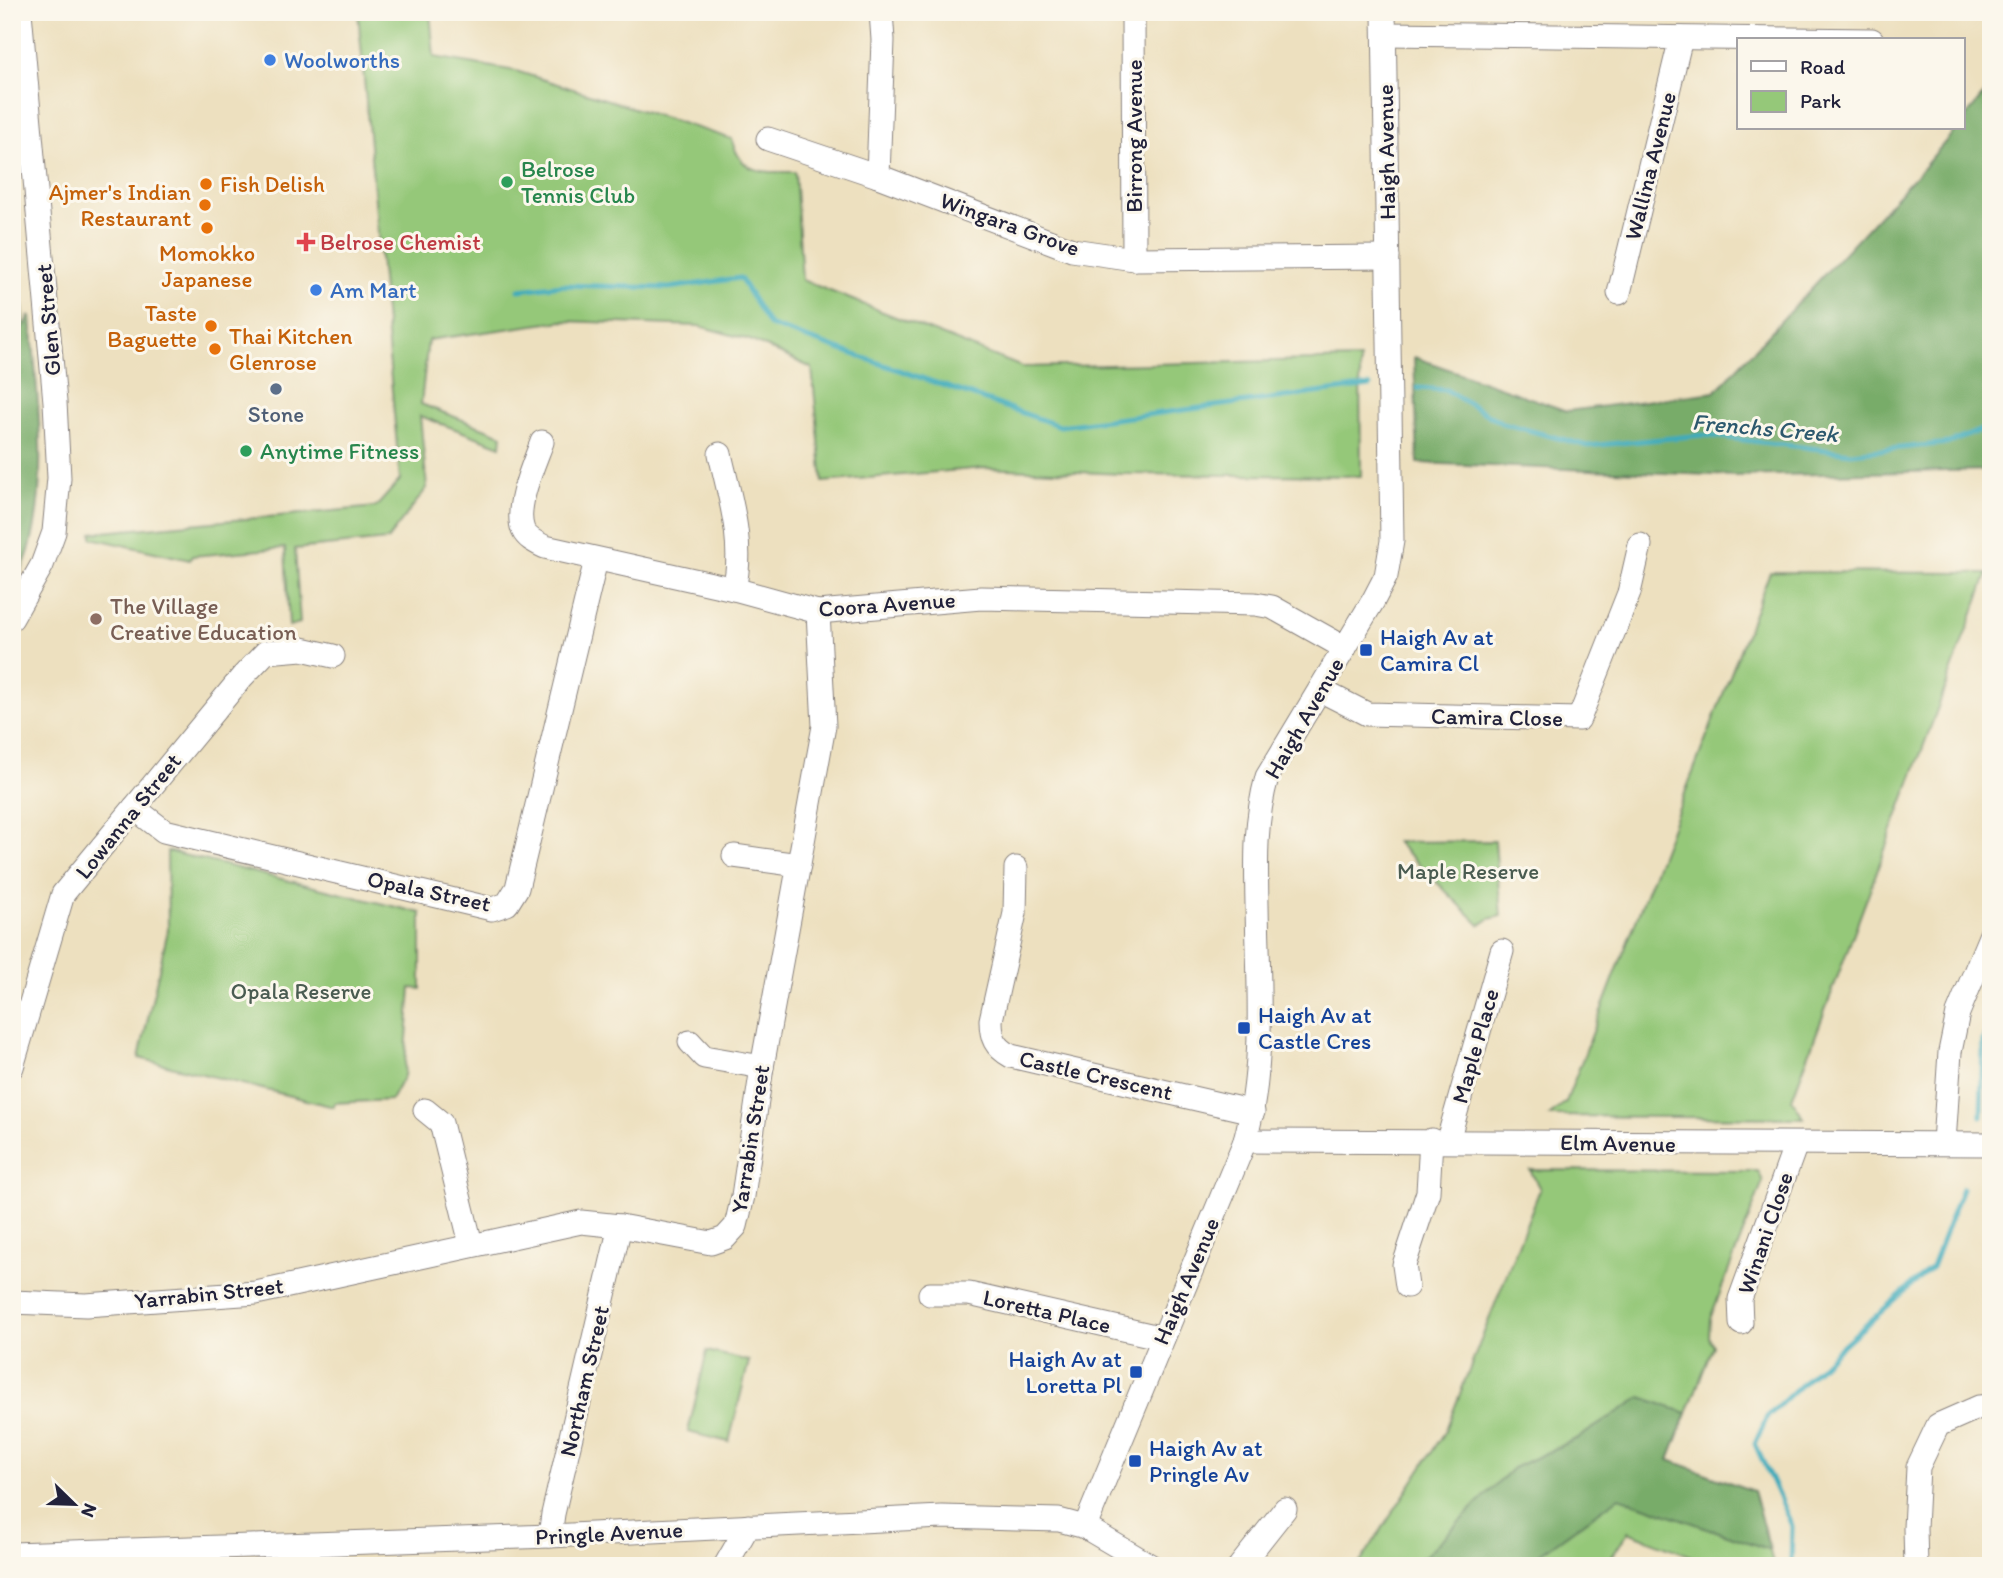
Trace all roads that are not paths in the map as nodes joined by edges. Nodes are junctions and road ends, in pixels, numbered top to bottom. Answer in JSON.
{"nodes":[{"id":1,"x":20,"y":12,"type":"edge"},
{"id":2,"x":881,"y":12,"type":"edge"},
{"id":3,"x":1133,"y":12,"type":"edge"},
{"id":4,"x":1385,"y":23,"type":"edge"},
{"id":5,"x":1681,"y":38,"type":"junction"},
{"id":6,"x":1737,"y":39,"type":"edge"},
{"id":7,"x":768,"y":139,"type":"dead end"},
{"id":8,"x":878,"y":176,"type":"junction"},
{"id":9,"x":1388,"y":257,"type":"junction"},
{"id":10,"x":1135,"y":259,"type":"junction"},
{"id":11,"x":1619,"y":293,"type":"dead end"},
{"id":12,"x":542,"y":442,"type":"dead end"},
{"id":13,"x":720,"y":454,"type":"dead end"},
{"id":14,"x":1640,"y":545,"type":"dead end"},
{"id":15,"x":596,"y":560,"type":"junction"},
{"id":16,"x":734,"y":589,"type":"junction"},
{"id":17,"x":818,"y":612,"type":"junction"},
{"id":18,"x":12,"y":618,"type":"edge"},
{"id":19,"x":1345,"y":648,"type":"junction"},
{"id":20,"x":333,"y":656,"type":"dead end"},
{"id":21,"x":1320,"y":690,"type":"junction"},
{"id":22,"x":134,"y":807,"type":"junction"},
{"id":23,"x":734,"y":856,"type":"dead end"},
{"id":24,"x":799,"y":865,"type":"junction"},
{"id":25,"x":1016,"y":868,"type":"dead end"},
{"id":26,"x":1991,"y":934,"type":"edge"},
{"id":27,"x":1502,"y":951,"type":"dead end"},
{"id":28,"x":690,"y":1042,"type":"dead end"},
{"id":29,"x":12,"y":1067,"type":"edge"},
{"id":30,"x":762,"y":1067,"type":"junction"},
{"id":31,"x":425,"y":1110,"type":"dead end"},
{"id":32,"x":1253,"y":1112,"type":"junction"},
{"id":33,"x":1440,"y":1140,"type":"junction"},
{"id":34,"x":1245,"y":1141,"type":"junction"},
{"id":35,"x":1944,"y":1143,"type":"junction"},
{"id":36,"x":1797,"y":1144,"type":"junction"},
{"id":37,"x":1991,"y":1144,"type":"edge"},
{"id":38,"x":620,"y":1226,"type":"junction"},
{"id":39,"x":471,"y":1244,"type":"junction"},
{"id":40,"x":1407,"y":1286,"type":"dead end"},
{"id":41,"x":930,"y":1294,"type":"dead end"},
{"id":42,"x":12,"y":1302,"type":"edge"},
{"id":43,"x":1741,"y":1323,"type":"dead end"},
{"id":44,"x":1163,"y":1338,"type":"junction"},
{"id":45,"x":1991,"y":1406,"type":"edge"},
{"id":46,"x":1285,"y":1509,"type":"dead end"},
{"id":47,"x":748,"y":1527,"type":"junction"},
{"id":48,"x":1085,"y":1527,"type":"junction"},
{"id":49,"x":550,"y":1536,"type":"junction"},
{"id":50,"x":12,"y":1554,"type":"edge"},
{"id":51,"x":169,"y":1557,"type":"edge"},
{"id":52,"x":725,"y":1566,"type":"edge"},
{"id":53,"x":1151,"y":1566,"type":"edge"},
{"id":54,"x":1240,"y":1566,"type":"edge"},
{"id":55,"x":1916,"y":1566,"type":"edge"}],
"edges":[{"from":1,"to":18,"type":"street","name":"Glen Street"},
{"from":2,"to":8,"type":"street"},
{"from":3,"to":10,"type":"street","name":"Birrong Avenue"},
{"from":4,"to":5,"type":"street"},
{"from":4,"to":9,"type":"street","name":"Haigh Avenue"},
{"from":5,"to":6,"type":"street"},
{"from":5,"to":11,"type":"street","name":"Wallina Avenue"},
{"from":7,"to":8,"type":"street","name":"Wingara Grove"},
{"from":8,"to":10,"type":"street","name":"Wingara Grove"},
{"from":9,"to":10,"type":"street","name":"Wingara Grove"},
{"from":9,"to":19,"type":"street","name":"Haigh Avenue"},
{"from":12,"to":15,"type":"street","name":"Coora Avenue"},
{"from":13,"to":16,"type":"street"},
{"from":14,"to":21,"type":"street","name":"Camira Close"},
{"from":15,"to":16,"type":"street","name":"Coora Avenue"},
{"from":15,"to":22,"type":"street","name":"Opala Street"},
{"from":16,"to":17,"type":"street","name":"Coora Avenue"},
{"from":17,"to":19,"type":"street","name":"Coora Avenue"},
{"from":17,"to":24,"type":"street","name":"Yarrabin Street"},
{"from":19,"to":21,"type":"street","name":"Haigh Avenue"},
{"from":20,"to":22,"type":"street","name":"Lowanna Street"},
{"from":21,"to":32,"type":"street","name":"Haigh Avenue"},
{"from":22,"to":29,"type":"street","name":"Lowanna Street"},
{"from":23,"to":24,"type":"street"},
{"from":24,"to":30,"type":"street","name":"Yarrabin Street"},
{"from":25,"to":32,"type":"street","name":"Castle Crescent"},
{"from":26,"to":35,"type":"street"},
{"from":27,"to":33,"type":"street","name":"Maple Place"},
{"from":28,"to":30,"type":"street"},
{"from":30,"to":38,"type":"street","name":"Yarrabin Street"},
{"from":31,"to":39,"type":"street"},
{"from":32,"to":34,"type":"street","name":"Haigh Avenue"},
{"from":33,"to":34,"type":"street","name":"Elm Avenue"},
{"from":33,"to":36,"type":"street","name":"Elm Avenue"},
{"from":33,"to":40,"type":"street","name":"Maple Place"},
{"from":34,"to":44,"type":"street","name":"Haigh Avenue"},
{"from":35,"to":36,"type":"street","name":"Elm Avenue"},
{"from":35,"to":37,"type":"street","name":"Elm Avenue"},
{"from":36,"to":43,"type":"street","name":"Winani Close"},
{"from":38,"to":39,"type":"street","name":"Yarrabin Street"},
{"from":38,"to":49,"type":"street","name":"Northam Street"},
{"from":39,"to":42,"type":"street","name":"Yarrabin Street"},
{"from":41,"to":44,"type":"street","name":"Loretta Place"},
{"from":44,"to":48,"type":"street","name":"Haigh Avenue"},
{"from":45,"to":55,"type":"street"},
{"from":46,"to":54,"type":"street"},
{"from":47,"to":48,"type":"street","name":"Pringle Avenue"},
{"from":47,"to":49,"type":"street","name":"Pringle Avenue"},
{"from":47,"to":52,"type":"street"},
{"from":48,"to":53,"type":"street","name":"Pringle Avenue"},
{"from":49,"to":51,"type":"street","name":"Pringle Avenue"},
{"from":50,"to":51,"type":"street","name":"Pringle Avenue"}]}
